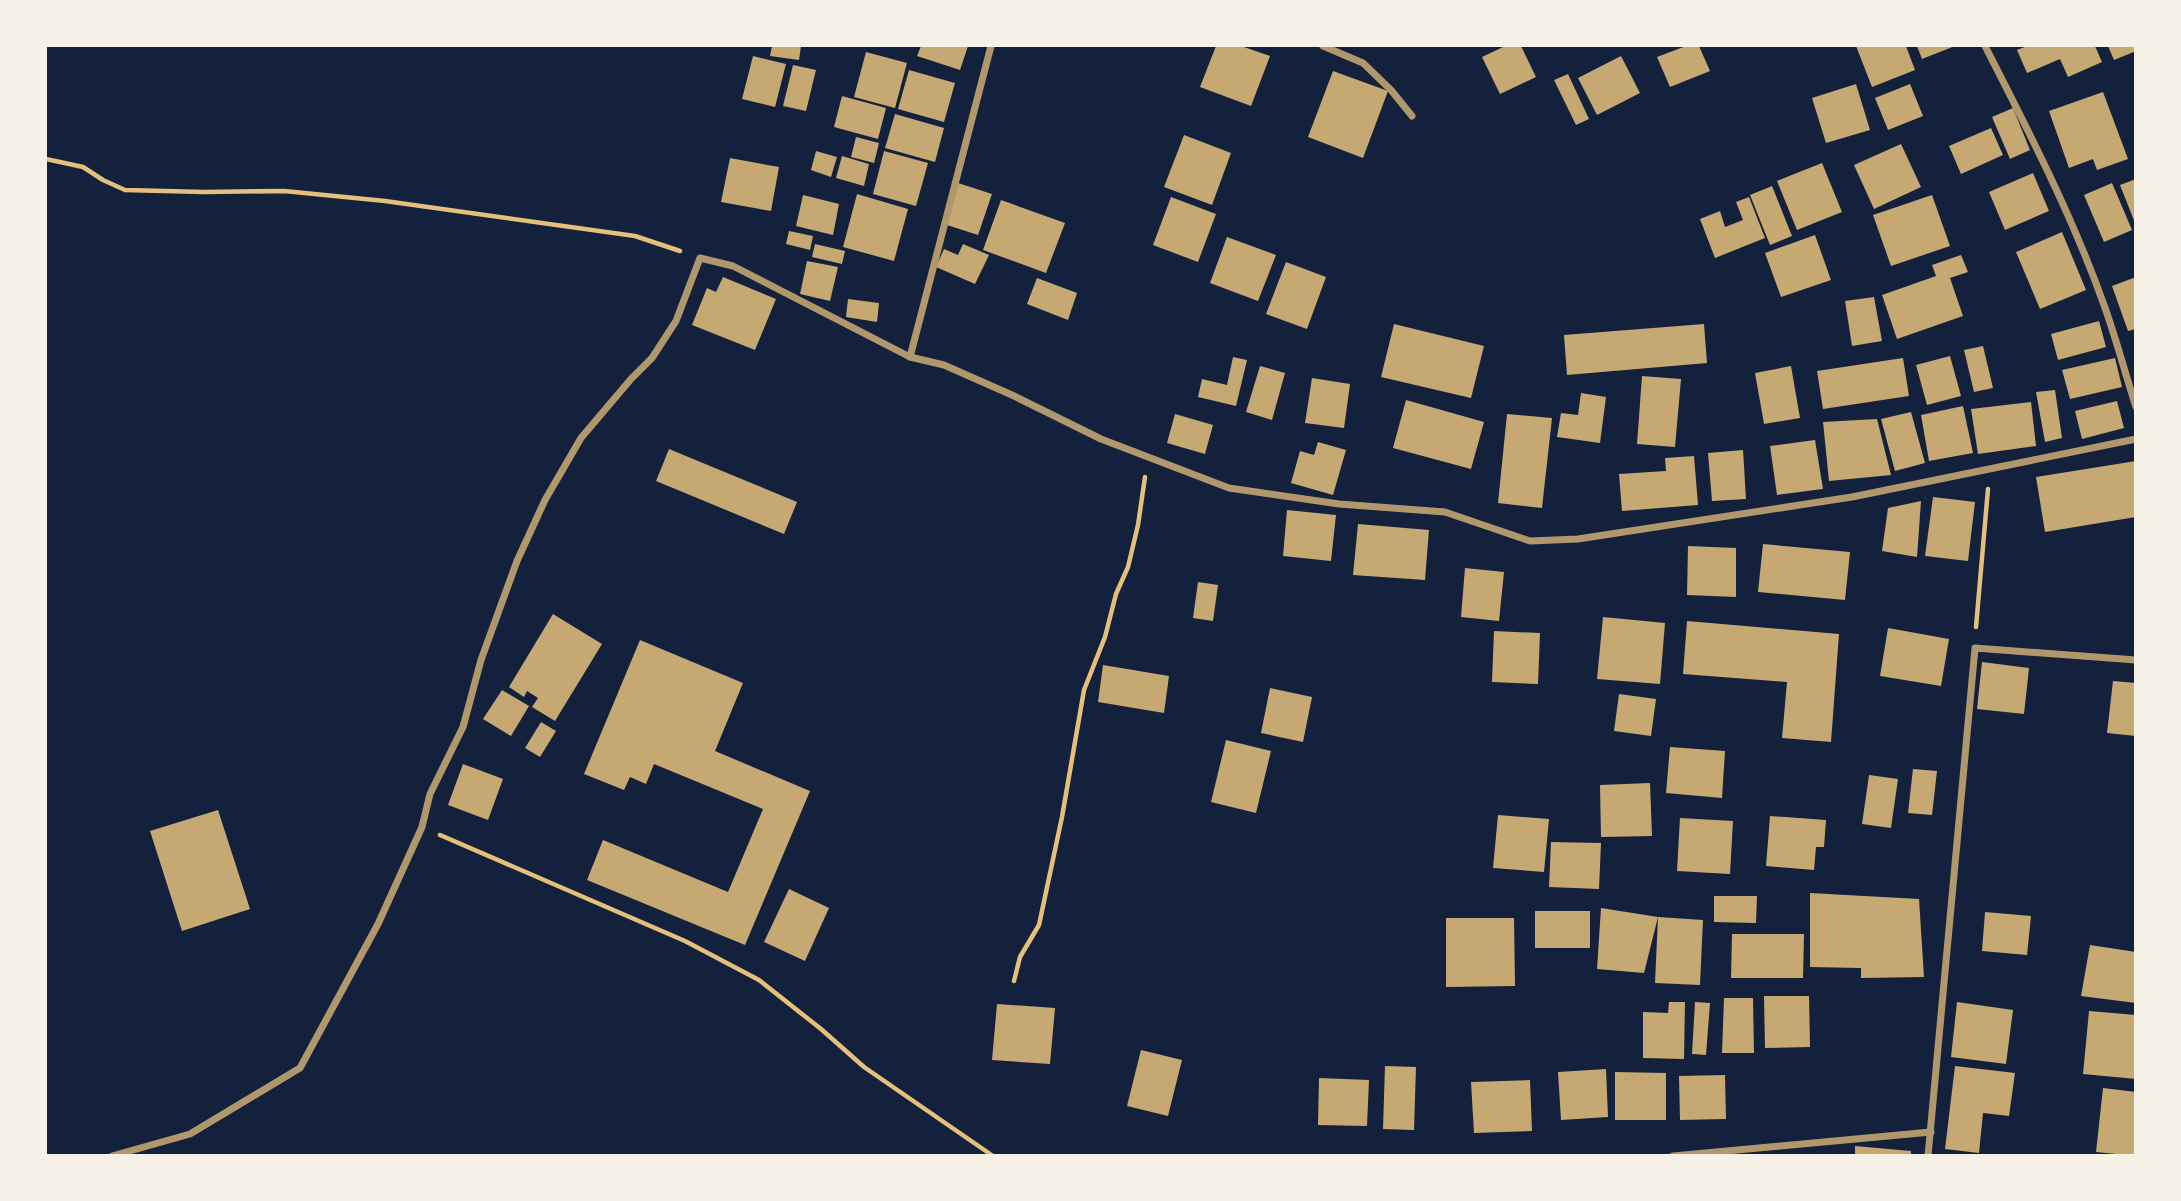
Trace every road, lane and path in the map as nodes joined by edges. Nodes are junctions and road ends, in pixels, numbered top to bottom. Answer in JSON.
{"nodes":[{"id":1,"x":990,"y":46,"type":"edge"},
{"id":2,"x":1323,"y":46,"type":"edge"},
{"id":3,"x":1984,"y":46,"type":"edge"},
{"id":4,"x":1412,"y":116,"type":"dead end"},
{"id":5,"x":46,"y":159,"type":"edge"},
{"id":6,"x":700,"y":258,"type":"junction"},
{"id":7,"x":910,"y":357,"type":"junction"},
{"id":8,"x":2136,"y":407,"type":"edge"},
{"id":9,"x":2136,"y":439,"type":"edge"},
{"id":10,"x":1148,"y":456,"type":"junction"},
{"id":11,"x":1990,"y":469,"type":"junction"},
{"id":12,"x":1975,"y":648,"type":"junction"},
{"id":13,"x":2136,"y":660,"type":"edge"},
{"id":14,"x":422,"y":827,"type":"junction"},
{"id":15,"x":1014,"y":981,"type":"dead end"},
{"id":16,"x":1931,"y":1132,"type":"junction"},
{"id":17,"x":112,"y":1156,"type":"edge"},
{"id":18,"x":993,"y":1156,"type":"edge"},
{"id":19,"x":1673,"y":1156,"type":"edge"},
{"id":20,"x":1928,"y":1156,"type":"edge"}],
"edges":[{"from":1,"to":7,"type":"street"},
{"from":2,"to":4,"type":"street"},
{"from":3,"to":8,"type":"street"},
{"from":5,"to":6,"type":"path"},
{"from":6,"to":7,"type":"street"},
{"from":6,"to":14,"type":"street"},
{"from":7,"to":10,"type":"street"},
{"from":9,"to":11,"type":"street"},
{"from":10,"to":11,"type":"street"},
{"from":10,"to":15,"type":"path"},
{"from":11,"to":12,"type":"path"},
{"from":12,"to":13,"type":"street"},
{"from":12,"to":16,"type":"street"},
{"from":14,"to":17,"type":"street"},
{"from":14,"to":18,"type":"path"},
{"from":16,"to":19,"type":"street"},
{"from":16,"to":20,"type":"street"}]}
